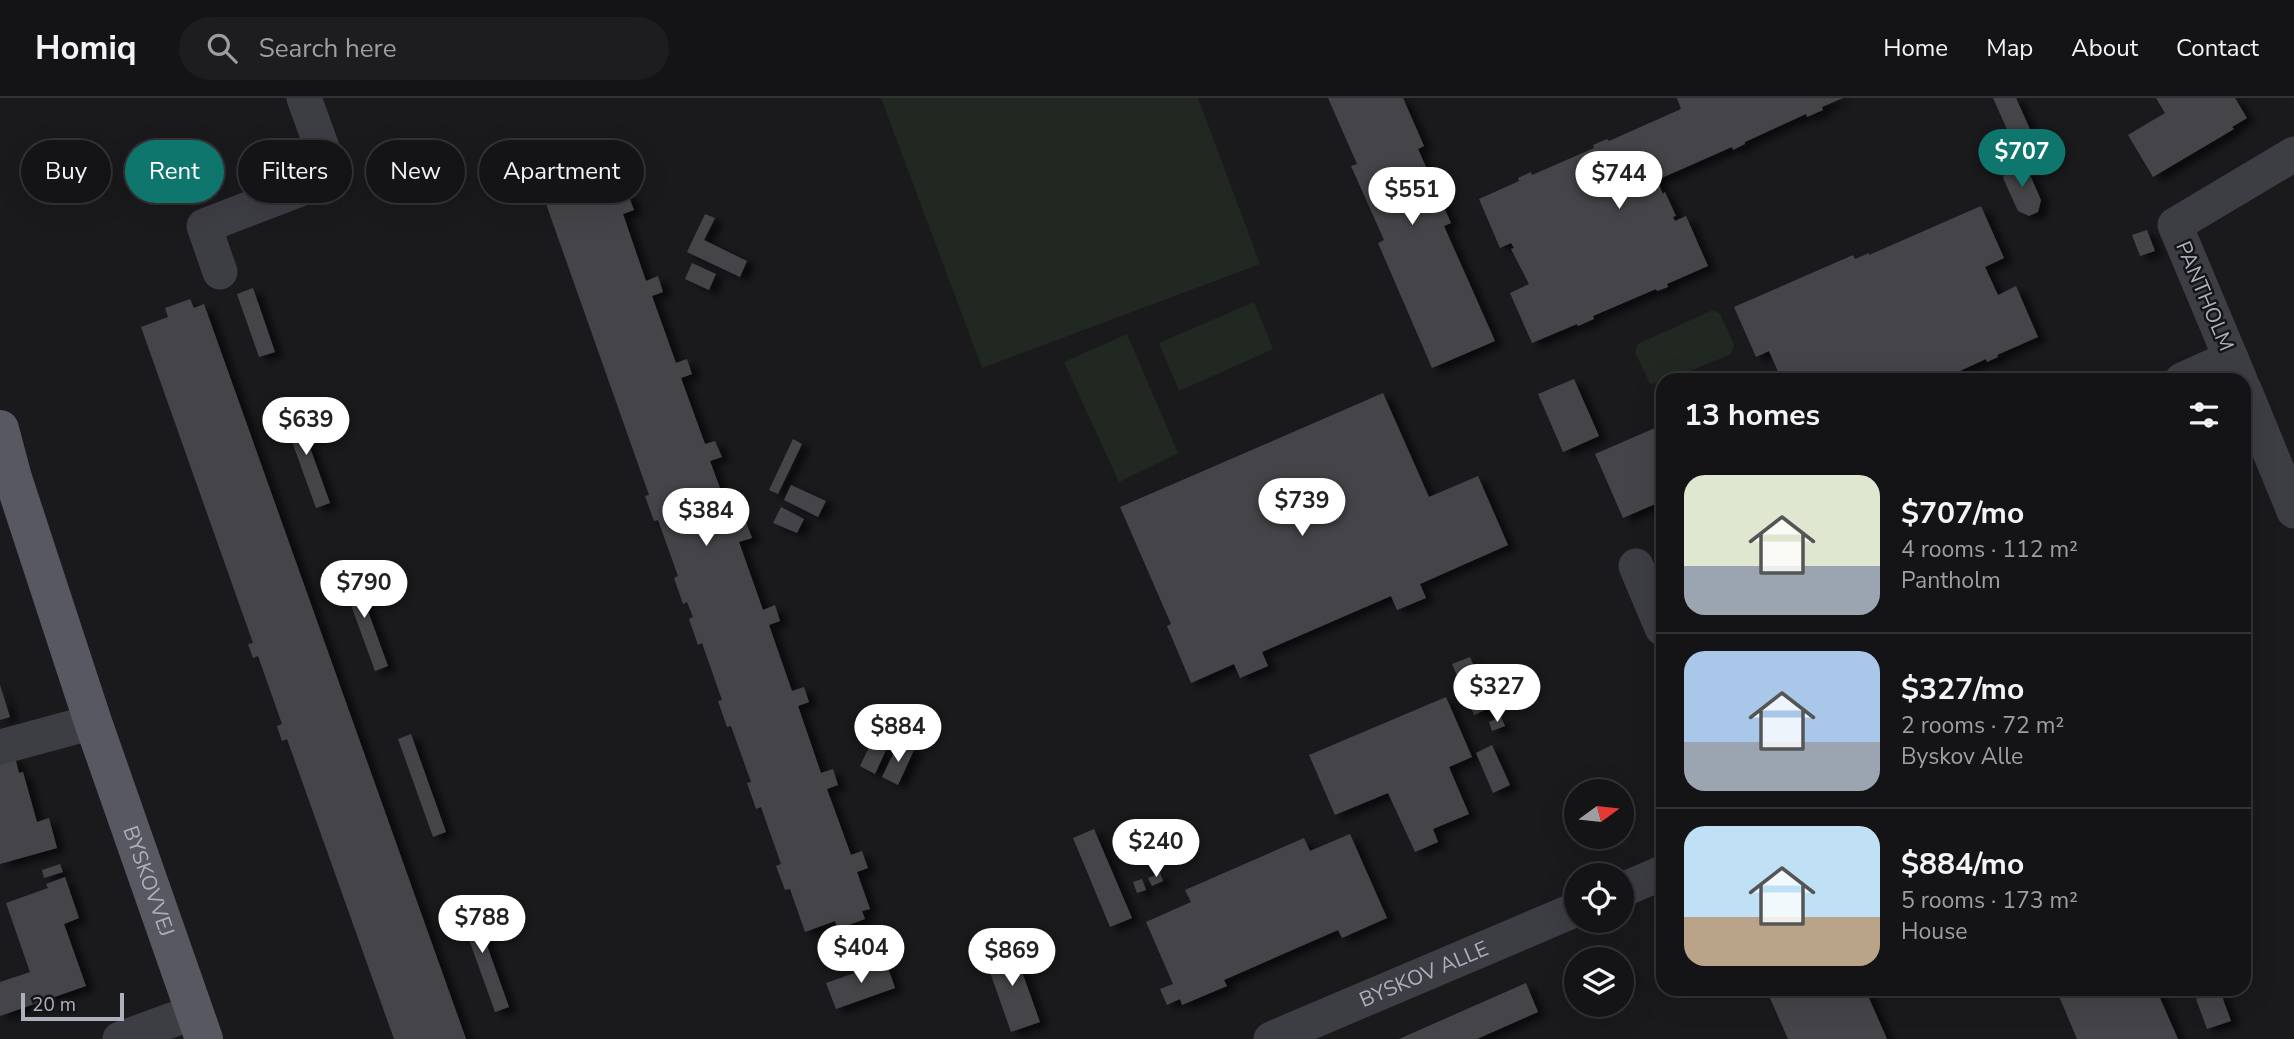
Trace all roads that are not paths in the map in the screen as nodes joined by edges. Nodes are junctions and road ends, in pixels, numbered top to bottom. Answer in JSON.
{"nodes":[{"id":1,"x":304,"y":98,"type":"edge"},
{"id":2,"x":2294,"y":154,"type":"edge"},
{"id":3,"x":220,"y":272,"type":"dead end"},
{"id":4,"x":2237,"y":373,"type":"edge"},
{"id":5,"x":2251,"y":407,"type":"edge"},
{"id":6,"x":0,"y":429,"type":"edge"},
{"id":7,"x":2294,"y":511,"type":"edge"},
{"id":8,"x":1636,"y":566,"type":"dead end"},
{"id":9,"x":1656,"y":614,"type":"edge"},
{"id":10,"x":93,"y":722,"type":"junction"},
{"id":11,"x":0,"y":747,"type":"edge"},
{"id":12,"x":1656,"y":876,"type":"edge"},
{"id":13,"x":1634,"y":885,"type":"edge"},
{"id":14,"x":1564,"y":915,"type":"edge"},
{"id":15,"x":199,"y":1025,"type":"edge"},
{"id":16,"x":1290,"y":1035,"type":"edge"},
{"id":17,"x":120,"y":1039,"type":"edge"}],
"edges":[{"from":1,"to":3,"type":"street"},
{"from":2,"to":4,"type":"street","name":"PANTHOLM"},
{"from":5,"to":7,"type":"street","name":"PANTHOLM"},
{"from":6,"to":10,"type":"main road","name":"BYSKOVVEJ"},
{"from":8,"to":9,"type":"street"},
{"from":10,"to":11,"type":"street"},
{"from":10,"to":15,"type":"main road","name":"BYSKOVVEJ"},
{"from":12,"to":13,"type":"street"},
{"from":14,"to":16,"type":"street","name":"BYSKOV ALLE"},
{"from":15,"to":17,"type":"street"}]}
